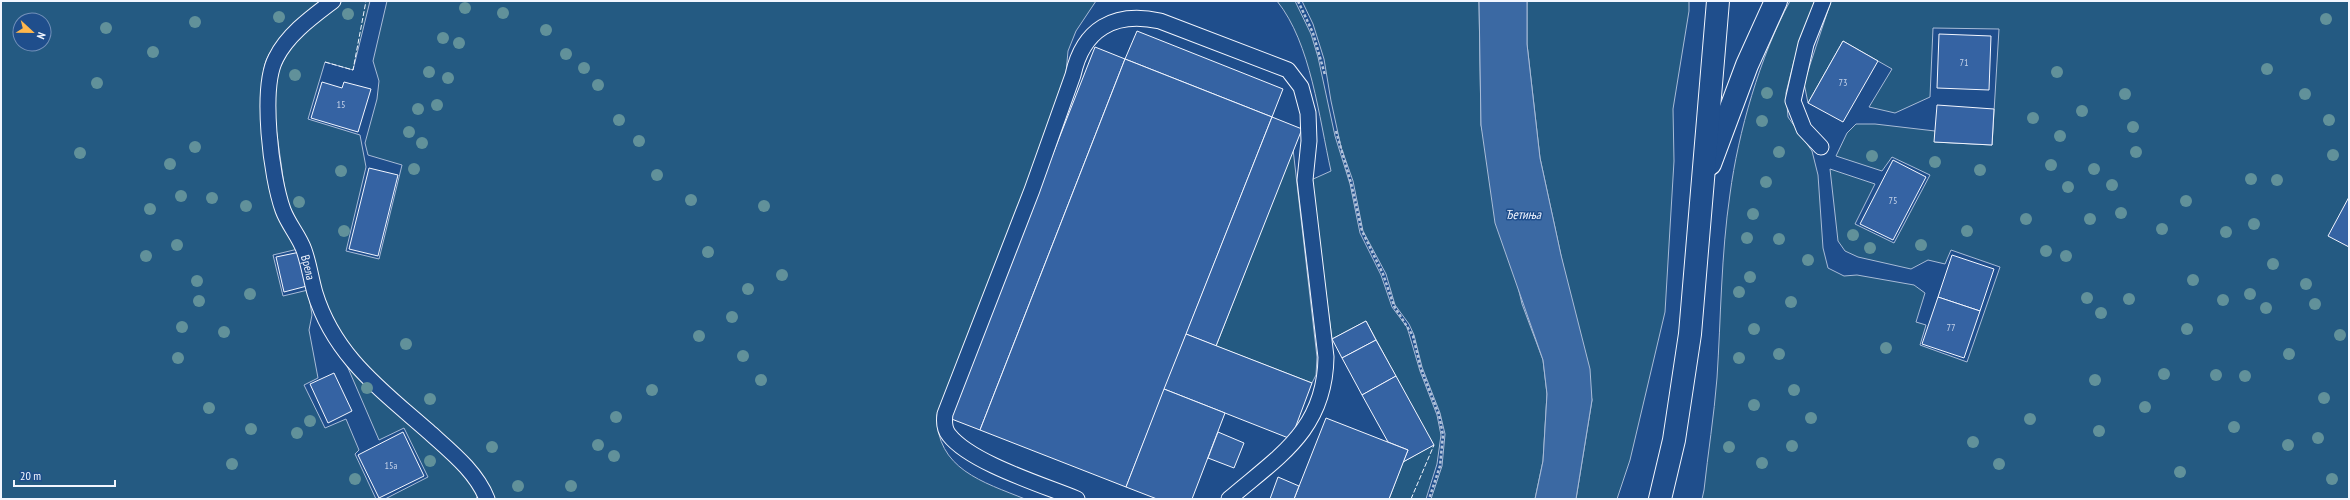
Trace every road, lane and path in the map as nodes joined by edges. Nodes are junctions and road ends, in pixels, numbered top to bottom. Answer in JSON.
{"nodes":[{"id":1,"x":333,"y":1,"type":"edge"},
{"id":2,"x":1298,"y":1,"type":"edge"},
{"id":3,"x":1718,"y":1,"type":"edge"},
{"id":4,"x":1776,"y":1,"type":"edge"},
{"id":5,"x":1823,"y":1,"type":"edge"},
{"id":6,"x":1327,"y":83,"type":"dead end"},
{"id":7,"x":1335,"y":126,"type":"dead end"},
{"id":8,"x":1821,"y":147,"type":"dead end"},
{"id":9,"x":1702,"y":185,"type":"junction"},
{"id":10,"x":487,"y":499,"type":"edge"},
{"id":11,"x":1077,"y":499,"type":"edge"},
{"id":12,"x":1228,"y":499,"type":"edge"},
{"id":13,"x":1429,"y":499,"type":"edge"},
{"id":14,"x":1660,"y":499,"type":"edge"}],
"edges":[{"from":1,"to":10,"type":"lane","name":"Врела"},
{"from":2,"to":6,"type":"path"},
{"from":3,"to":9,"type":"main road"},
{"from":4,"to":9,"type":"main road"},
{"from":5,"to":8,"type":"lane"},
{"from":7,"to":13,"type":"path"},
{"from":9,"to":14,"type":"main road"},
{"from":11,"to":12,"type":"lane"}]}
